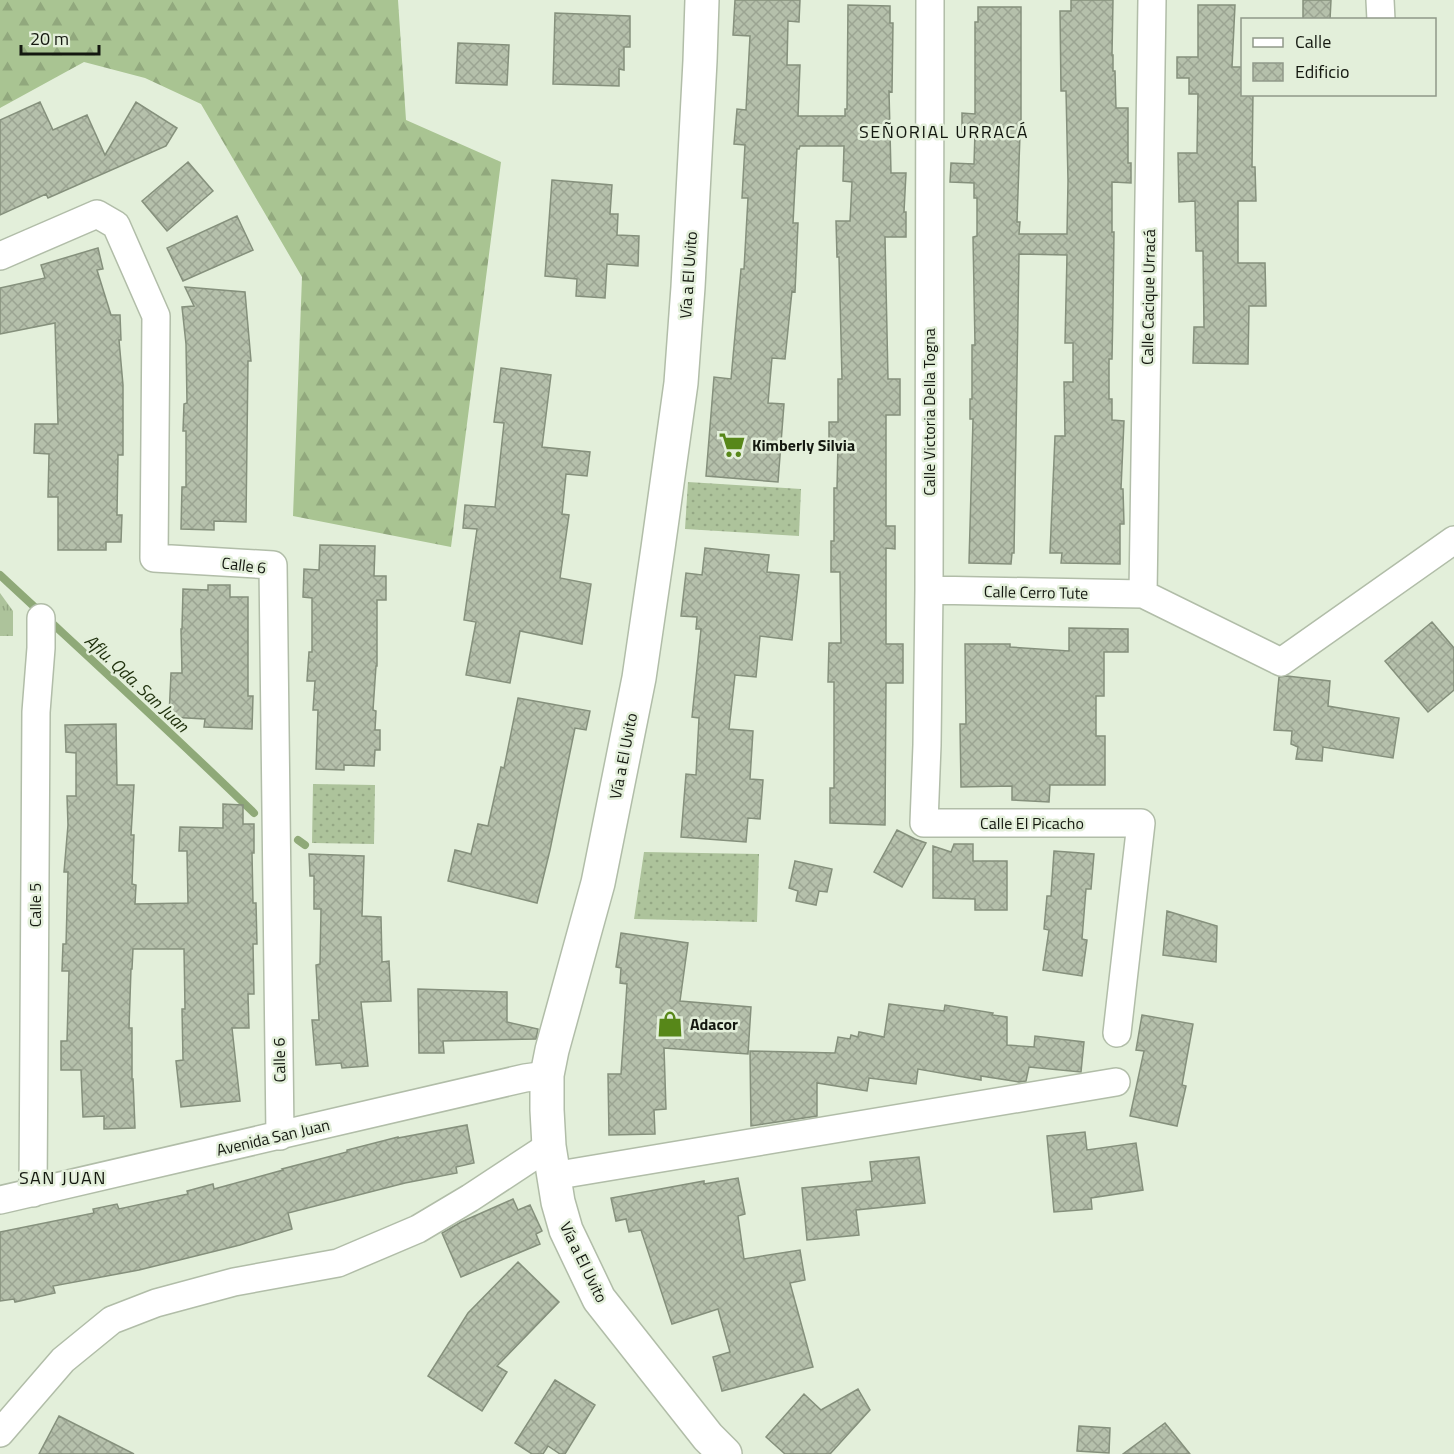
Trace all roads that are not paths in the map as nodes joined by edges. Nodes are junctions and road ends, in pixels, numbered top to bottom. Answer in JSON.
{"nodes":[{"id":1,"x":702,"y":0,"type":"edge"},
{"id":2,"x":930,"y":0,"type":"edge"},
{"id":3,"x":1152,"y":0,"type":"edge"},
{"id":4,"x":1380,"y":0,"type":"edge"},
{"id":5,"x":1381,"y":18,"type":"edge"},
{"id":6,"x":0,"y":256,"type":"edge"},
{"id":7,"x":1454,"y":540,"type":"edge"},
{"id":8,"x":929,"y":590,"type":"junction"},
{"id":9,"x":1143,"y":594,"type":"junction"},
{"id":10,"x":40,"y":618,"type":"dead end"},
{"id":11,"x":924,"y":823,"type":"joint"},
{"id":12,"x":1117,"y":1034,"type":"dead end"},
{"id":13,"x":547,"y":1075,"type":"junction"},
{"id":14,"x":1116,"y":1082,"type":"dead end"},
{"id":15,"x":280,"y":1136,"type":"junction"},
{"id":16,"x":551,"y":1161,"type":"junction"},
{"id":17,"x":33,"y":1193,"type":"junction"},
{"id":18,"x":0,"y":1200,"type":"edge"},
{"id":19,"x":0,"y":1433,"type":"edge"},
{"id":20,"x":725,"y":1454,"type":"edge"}],
"edges":[{"from":1,"to":13,"type":"street","name":"Vía a El Uvito"},
{"from":2,"to":8,"type":"street","name":"Calle Victoria Della Togna"},
{"from":3,"to":9,"type":"street","name":"Calle Cacique Urracá"},
{"from":4,"to":5,"type":"street"},
{"from":6,"to":15,"type":"street","name":"Calle 6"},
{"from":7,"to":9,"type":"street"},
{"from":8,"to":9,"type":"street","name":"Calle Cerro Tute"},
{"from":8,"to":11,"type":"street","name":"Calle Victoria Della Togna"},
{"from":10,"to":17,"type":"street","name":"Calle 5"},
{"from":11,"to":12,"type":"street","name":"Calle El Picacho"},
{"from":13,"to":15,"type":"street","name":"Avenida San Juan"},
{"from":13,"to":16,"type":"street","name":"Vía a El Uvito"},
{"from":14,"to":16,"type":"street"},
{"from":15,"to":17,"type":"street","name":"Avenida San Juan"},
{"from":16,"to":19,"type":"street"},
{"from":16,"to":20,"type":"street","name":"Vía a El Uvito"},
{"from":17,"to":18,"type":"street","name":"Avenida San Juan"}]}
